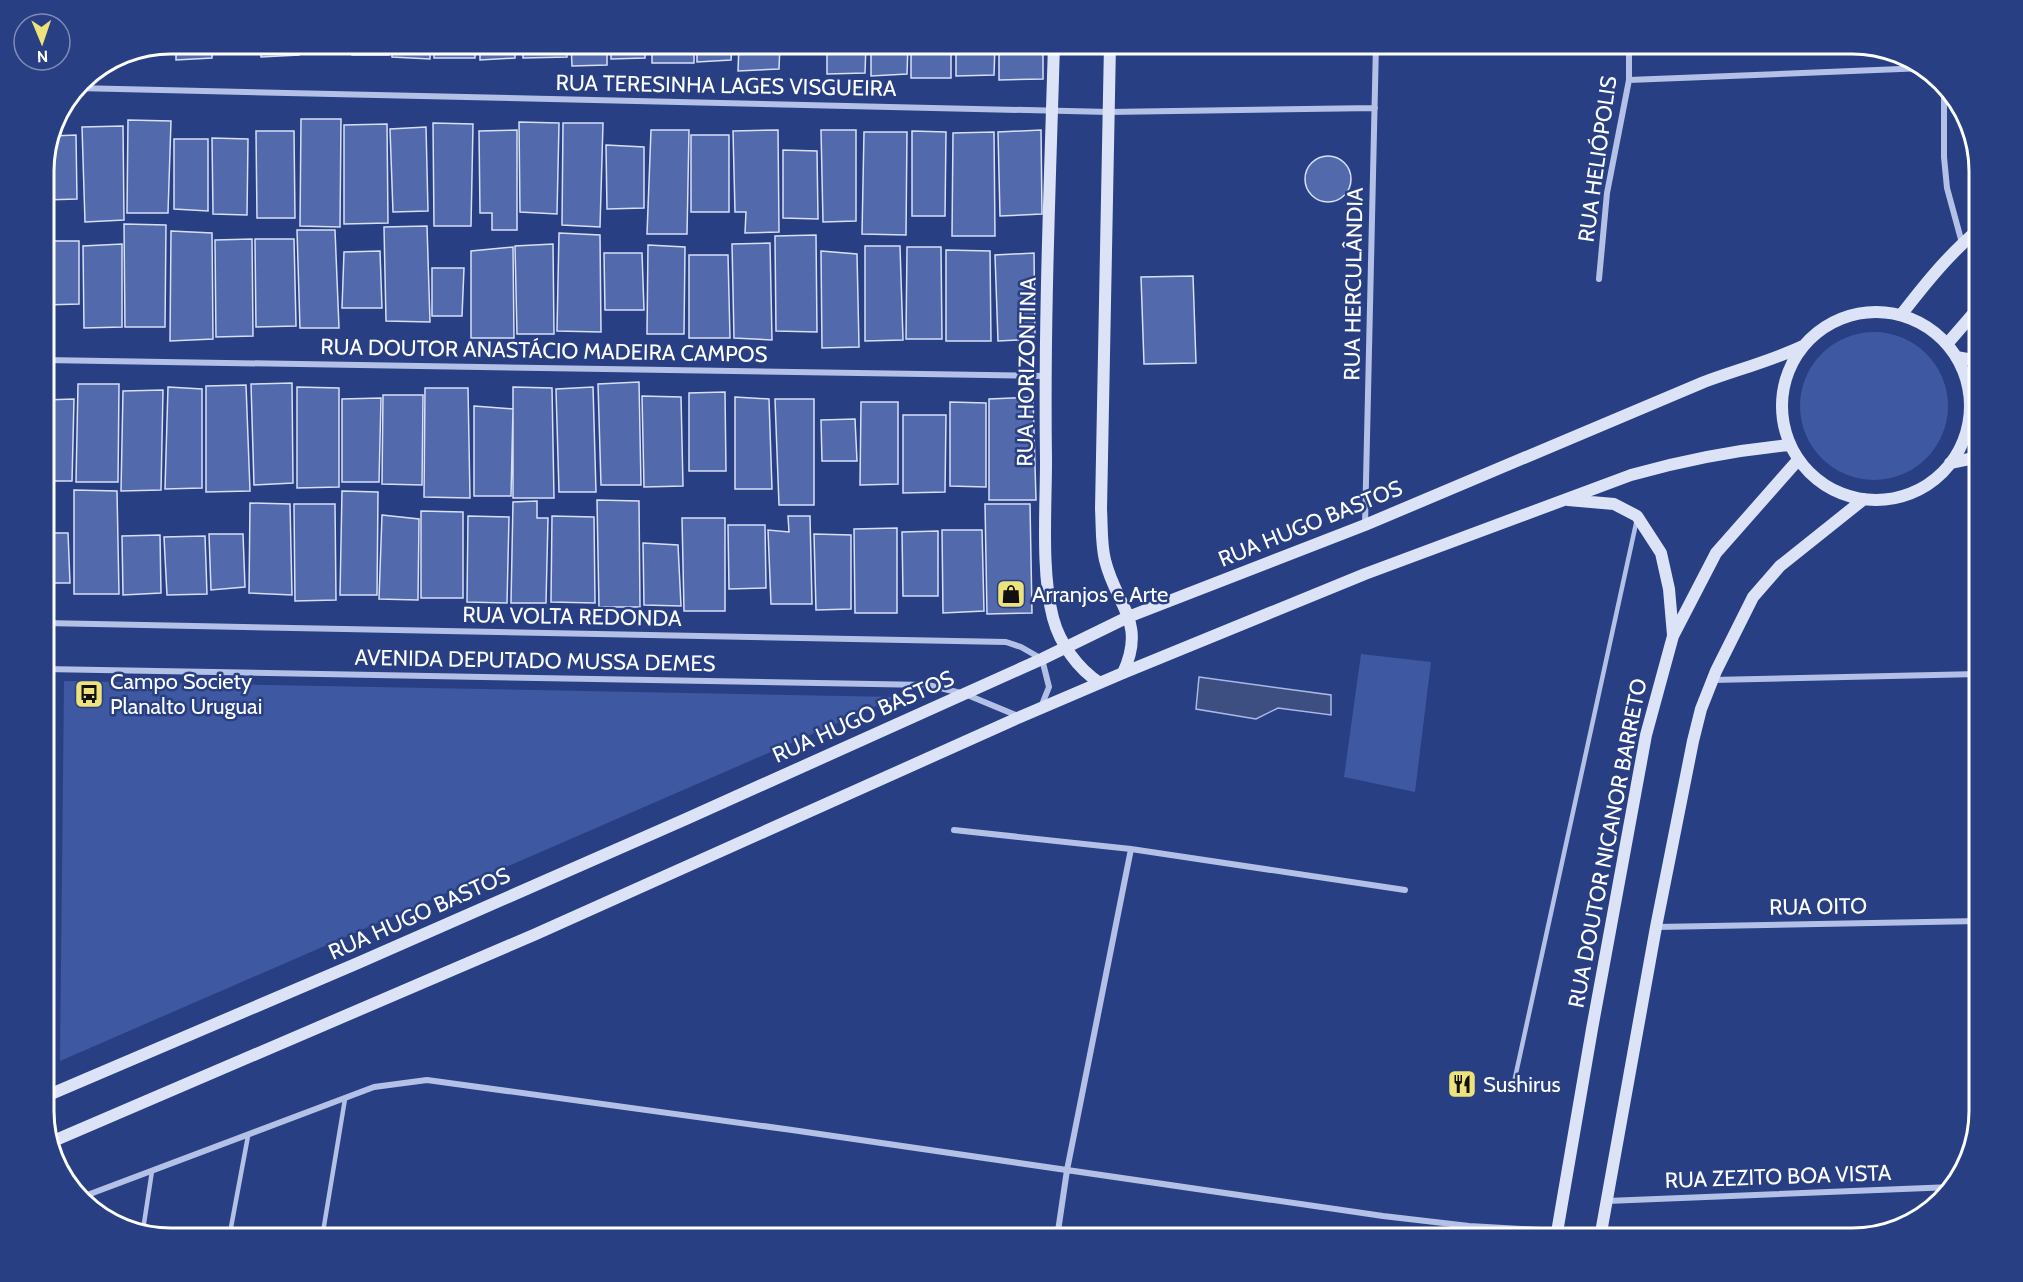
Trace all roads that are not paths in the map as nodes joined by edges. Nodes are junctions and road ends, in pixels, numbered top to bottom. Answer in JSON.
{"nodes":[{"id":1,"x":1054,"y":54,"type":"edge"},
{"id":2,"x":1110,"y":54,"type":"edge"},
{"id":3,"x":1376,"y":54,"type":"edge"},
{"id":4,"x":1629,"y":54,"type":"edge"},
{"id":5,"x":1908,"y":69,"type":"edge"},
{"id":6,"x":1629,"y":81,"type":"junction"},
{"id":7,"x":88,"y":88,"type":"edge"},
{"id":8,"x":1944,"y":99,"type":"edge"},
{"id":9,"x":1375,"y":108,"type":"junction"},
{"id":10,"x":1052,"y":110,"type":"junction"},
{"id":11,"x":1109,"y":112,"type":"junction"},
{"id":12,"x":1969,"y":238,"type":"edge"},
{"id":13,"x":1962,"y":243,"type":"junction"},
{"id":14,"x":1599,"y":279,"type":"dead end"},
{"id":15,"x":1901,"y":315,"type":"junction"},
{"id":16,"x":1969,"y":319,"type":"edge"},
{"id":17,"x":1947,"y":344,"type":"junction"},
{"id":18,"x":1803,"y":346,"type":"junction"},
{"id":19,"x":1956,"y":357,"type":"junction"},
{"id":20,"x":1969,"y":359,"type":"edge"},
{"id":21,"x":54,"y":360,"type":"edge"},
{"id":22,"x":1045,"y":376,"type":"junction"},
{"id":23,"x":1969,"y":402,"type":"edge"},
{"id":24,"x":1969,"y":416,"type":"edge"},
{"id":25,"x":1790,"y":446,"type":"junction"},
{"id":26,"x":1969,"y":459,"type":"edge"},
{"id":27,"x":1798,"y":460,"type":"junction"},
{"id":28,"x":1950,"y":463,"type":"junction"},
{"id":29,"x":1864,"y":499,"type":"junction"},
{"id":30,"x":1565,"y":500,"type":"junction"},
{"id":31,"x":1637,"y":516,"type":"junction"},
{"id":32,"x":1365,"y":525,"type":"junction"},
{"id":33,"x":1128,"y":616,"type":"junction"},
{"id":34,"x":54,"y":623,"type":"edge"},
{"id":35,"x":1673,"y":636,"type":"junction"},
{"id":36,"x":1066,"y":647,"type":"junction"},
{"id":37,"x":1042,"y":659,"type":"junction"},
{"id":38,"x":54,"y":669,"type":"edge"},
{"id":39,"x":1123,"y":673,"type":"junction"},
{"id":40,"x":1969,"y":674,"type":"edge"},
{"id":41,"x":1712,"y":680,"type":"junction"},
{"id":42,"x":1100,"y":683,"type":"junction"},
{"id":43,"x":965,"y":694,"type":"junction"},
{"id":44,"x":1039,"y":710,"type":"junction"},
{"id":45,"x":1020,"y":717,"type":"junction"},
{"id":46,"x":954,"y":830,"type":"dead end"},
{"id":47,"x":1131,"y":849,"type":"junction"},
{"id":48,"x":1405,"y":890,"type":"dead end"},
{"id":49,"x":1969,"y":921,"type":"edge"},
{"id":50,"x":1656,"y":927,"type":"junction"},
{"id":51,"x":1514,"y":1087,"type":"dead end"},
{"id":52,"x":54,"y":1094,"type":"edge"},
{"id":53,"x":345,"y":1099,"type":"junction"},
{"id":54,"x":248,"y":1136,"type":"junction"},
{"id":55,"x":57,"y":1139,"type":"edge"},
{"id":56,"x":1067,"y":1170,"type":"junction"},
{"id":57,"x":152,"y":1171,"type":"junction"},
{"id":58,"x":1940,"y":1187,"type":"edge"},
{"id":59,"x":89,"y":1195,"type":"edge"},
{"id":60,"x":1606,"y":1201,"type":"junction"},
{"id":61,"x":144,"y":1225,"type":"edge"},
{"id":62,"x":231,"y":1228,"type":"edge"},
{"id":63,"x":324,"y":1228,"type":"edge"},
{"id":64,"x":1059,"y":1228,"type":"edge"},
{"id":65,"x":1489,"y":1228,"type":"edge"},
{"id":66,"x":1558,"y":1228,"type":"edge"},
{"id":67,"x":1602,"y":1228,"type":"edge"}],
"edges":[{"from":1,"to":10,"type":"street","name":"RUA HORIZONTINA"},
{"from":2,"to":11,"type":"street"},
{"from":3,"to":9,"type":"street","name":"RUA HERCULÂNDIA"},
{"from":4,"to":6,"type":"street","name":"RUA HELIÓPOLIS"},
{"from":5,"to":6,"type":"street"},
{"from":6,"to":14,"type":"street","name":"RUA HELIÓPOLIS"},
{"from":7,"to":10,"type":"street","name":"RUA TERESINHA LAGES VISGUEIRA"},
{"from":8,"to":13,"type":"street"},
{"from":9,"to":11,"type":"street","name":"RUA TERESINHA LAGES VISGUEIRA"},
{"from":9,"to":32,"type":"street","name":"RUA HERCULÂNDIA"},
{"from":10,"to":11,"type":"street","name":"RUA TERESINHA LAGES VISGUEIRA"},
{"from":10,"to":22,"type":"street","name":"RUA HORIZONTINA"},
{"from":11,"to":33,"type":"street"},
{"from":12,"to":13,"type":"street"},
{"from":13,"to":15,"type":"street"},
{"from":15,"to":17,"type":"street"},
{"from":15,"to":18,"type":"street"},
{"from":16,"to":17,"type":"street"},
{"from":17,"to":19,"type":"street"},
{"from":18,"to":25,"type":"street"},
{"from":18,"to":32,"type":"street","name":"RUA HUGO BASTOS"},
{"from":19,"to":20,"type":"street"},
{"from":19,"to":23,"type":"street"},
{"from":21,"to":22,"type":"street","name":"RUA DOUTOR ANASTÁCIO MADEIRA CAMPOS"},
{"from":22,"to":36,"type":"street","name":"RUA HORIZONTINA"},
{"from":24,"to":28,"type":"street"},
{"from":25,"to":27,"type":"street"},
{"from":25,"to":30,"type":"street"},
{"from":26,"to":28,"type":"street"},
{"from":27,"to":29,"type":"street"},
{"from":27,"to":35,"type":"street","name":"RUA DOUTOR NICANOR BARRETO"},
{"from":28,"to":29,"type":"street"},
{"from":29,"to":41,"type":"street"},
{"from":30,"to":31,"type":"street"},
{"from":30,"to":39,"type":"street"},
{"from":31,"to":35,"type":"street"},
{"from":31,"to":51,"type":"lane"},
{"from":32,"to":33,"type":"street","name":"RUA HUGO BASTOS"},
{"from":33,"to":36,"type":"street","name":"RUA HUGO BASTOS"},
{"from":33,"to":39,"type":"street"},
{"from":34,"to":37,"type":"street","name":"RUA VOLTA REDONDA"},
{"from":35,"to":66,"type":"street","name":"RUA DOUTOR NICANOR BARRETO"},
{"from":36,"to":37,"type":"street","name":"RUA HUGO BASTOS"},
{"from":36,"to":42,"type":"street","name":"RUA HORIZONTINA"},
{"from":37,"to":43,"type":"street","name":"RUA HUGO BASTOS"},
{"from":37,"to":44,"type":"street"},
{"from":38,"to":43,"type":"street","name":"AVENIDA DEPUTADO MUSSA DEMES"},
{"from":39,"to":42,"type":"street"},
{"from":40,"to":41,"type":"street"},
{"from":41,"to":50,"type":"street"},
{"from":42,"to":44,"type":"street"},
{"from":43,"to":45,"type":"street","name":"AVENIDA DEPUTADO MUSSA DEMES"},
{"from":43,"to":52,"type":"street","name":"RUA HUGO BASTOS"},
{"from":44,"to":45,"type":"street"},
{"from":45,"to":55,"type":"street"},
{"from":46,"to":47,"type":"street"},
{"from":47,"to":48,"type":"street"},
{"from":47,"to":56,"type":"street"},
{"from":49,"to":50,"type":"street","name":"RUA OITO"},
{"from":50,"to":60,"type":"street"},
{"from":53,"to":54,"type":"street"},
{"from":53,"to":56,"type":"street"},
{"from":53,"to":63,"type":"lane"},
{"from":54,"to":57,"type":"street"},
{"from":54,"to":62,"type":"lane"},
{"from":56,"to":64,"type":"street"},
{"from":56,"to":65,"type":"street"},
{"from":57,"to":59,"type":"street"},
{"from":57,"to":61,"type":"lane"},
{"from":58,"to":60,"type":"street","name":"RUA ZEZITO BOA VISTA"},
{"from":60,"to":67,"type":"street"}]}
